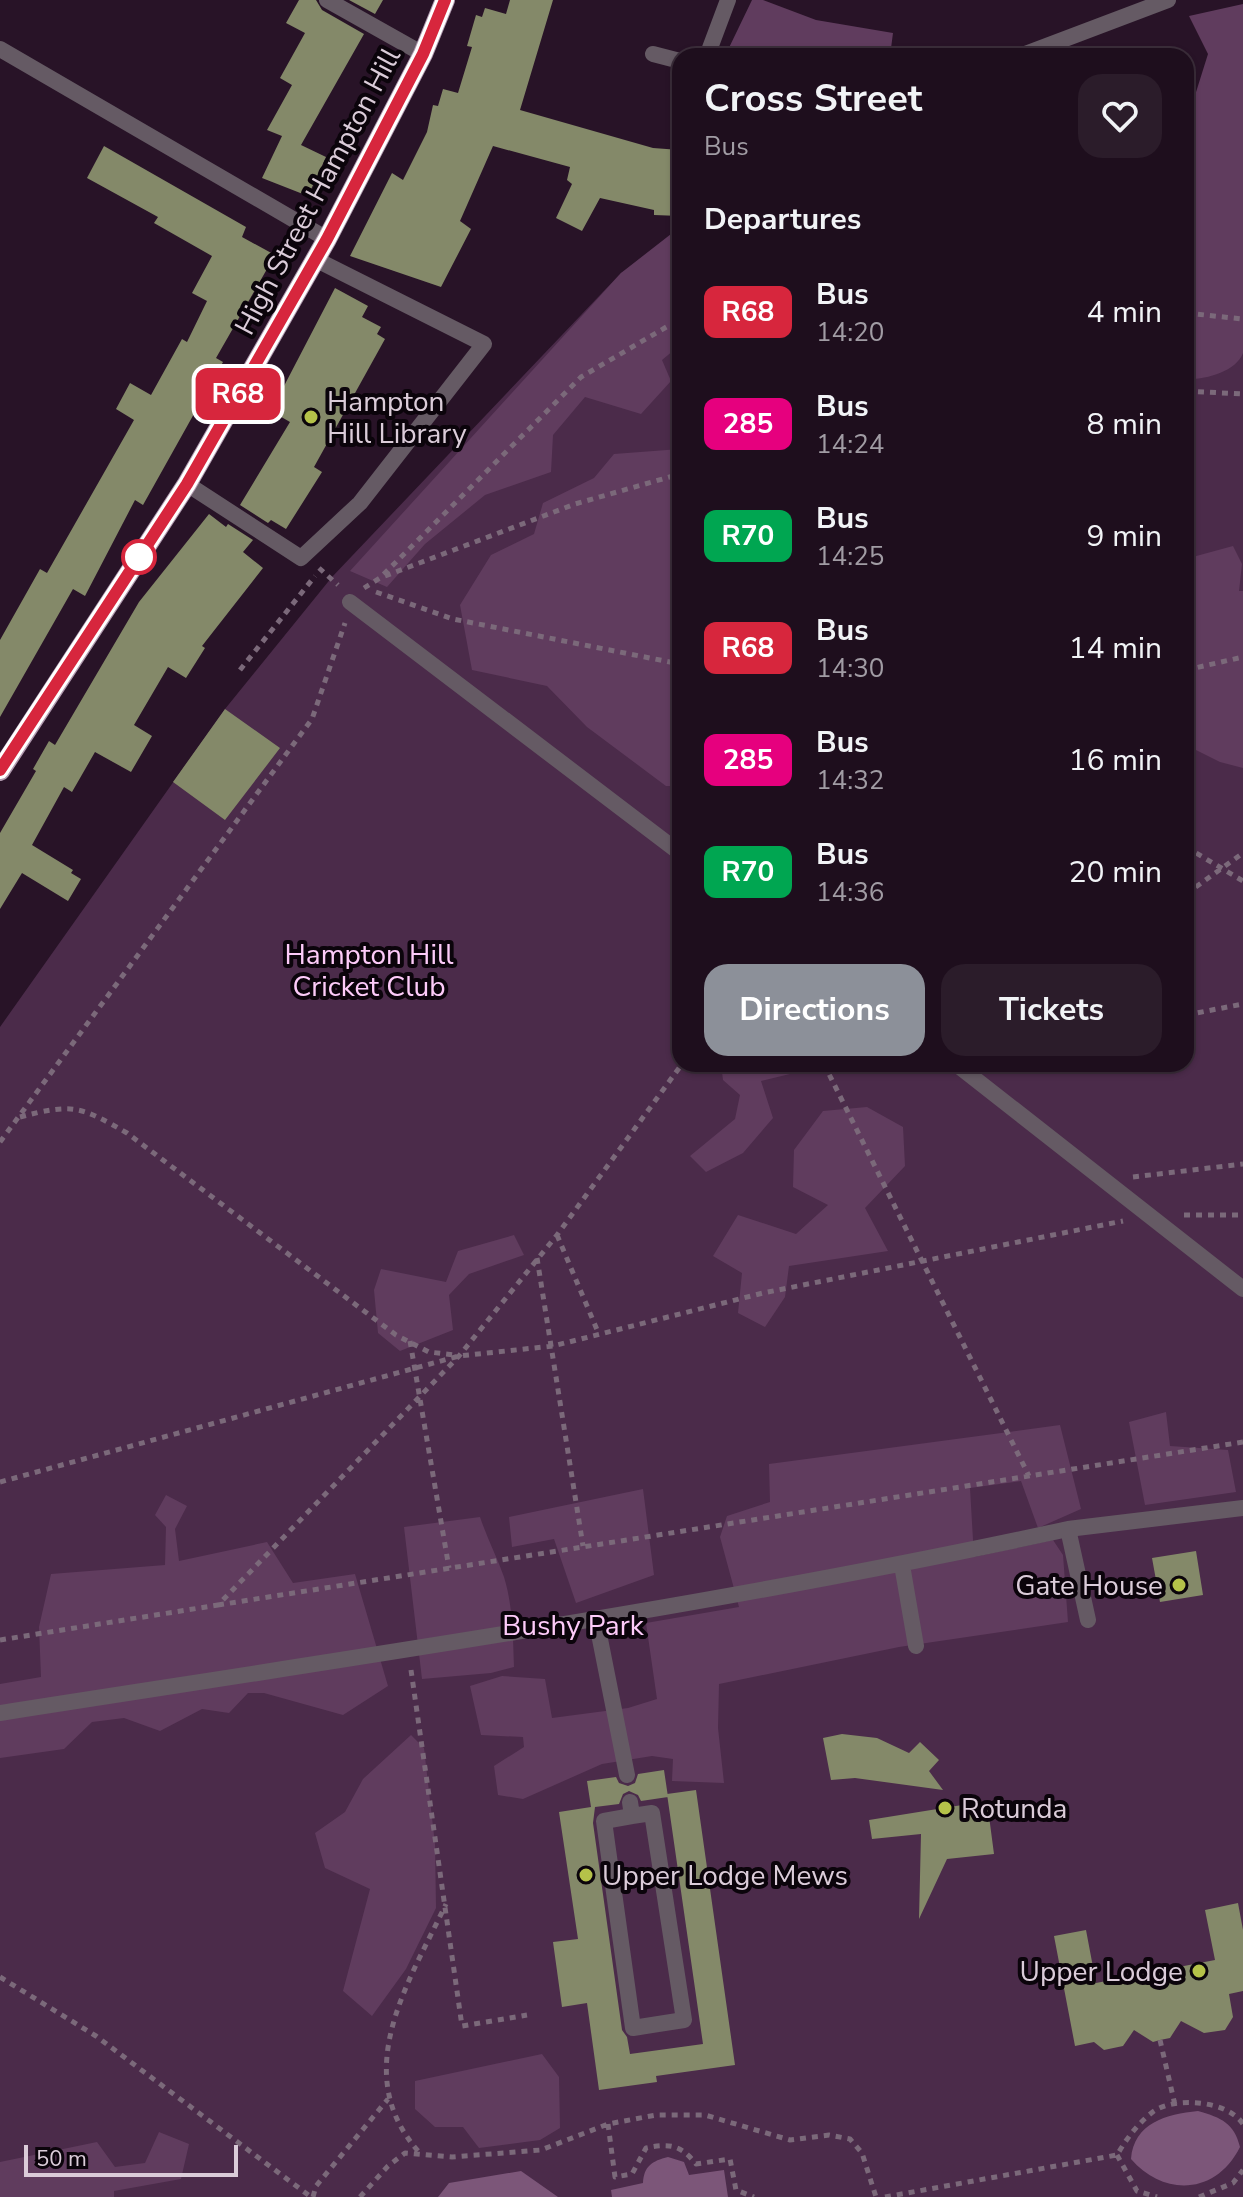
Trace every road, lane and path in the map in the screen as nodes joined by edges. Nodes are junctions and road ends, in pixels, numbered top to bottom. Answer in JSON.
{"nodes":[{"id":1,"x":327,"y":0,"type":"edge"},
{"id":2,"x":445,"y":0,"type":"edge"},
{"id":3,"x":728,"y":0,"type":"edge"},
{"id":4,"x":1168,"y":0,"type":"edge"},
{"id":5,"x":710,"y":48,"type":"edge"},
{"id":6,"x":1041,"y":48,"type":"edge"},
{"id":7,"x":0,"y":49,"type":"edge"},
{"id":8,"x":423,"y":54,"type":"junction"},
{"id":9,"x":653,"y":54,"type":"dead end"},
{"id":10,"x":672,"y":59,"type":"edge"},
{"id":11,"x":327,"y":239,"type":"junction"},
{"id":12,"x":315,"y":259,"type":"junction"},
{"id":13,"x":1194,"y":314,"type":"edge"},
{"id":14,"x":1243,"y":319,"type":"edge"},
{"id":15,"x":672,"y":324,"type":"edge"},
{"id":16,"x":1194,"y":391,"type":"edge"},
{"id":17,"x":1243,"y":394,"type":"edge"},
{"id":18,"x":672,"y":476,"type":"edge"},
{"id":19,"x":187,"y":484,"type":"junction"},
{"id":20,"x":301,"y":558,"type":"junction"},
{"id":21,"x":320,"y":569,"type":"junction"},
{"id":22,"x":380,"y":578,"type":"junction"},
{"id":23,"x":364,"y":588,"type":"junction"},
{"id":24,"x":350,"y":602,"type":"junction"},
{"id":25,"x":1243,"y":657,"type":"edge"},
{"id":26,"x":672,"y":662,"type":"edge"},
{"id":27,"x":1194,"y":668,"type":"edge"},
{"id":28,"x":240,"y":670,"type":"dead end"},
{"id":29,"x":0,"y":771,"type":"edge"},
{"id":30,"x":672,"y":847,"type":"edge"},
{"id":31,"x":1194,"y":852,"type":"edge"},
{"id":32,"x":1243,"y":853,"type":"edge"},
{"id":33,"x":1221,"y":868,"type":"junction"},
{"id":34,"x":1243,"y":881,"type":"edge"},
{"id":35,"x":1194,"y":888,"type":"edge"},
{"id":36,"x":1243,"y":1004,"type":"edge"},
{"id":37,"x":1194,"y":1013,"type":"edge"},
{"id":38,"x":676,"y":1072,"type":"edge"},
{"id":39,"x":828,"y":1072,"type":"edge"},
{"id":40,"x":966,"y":1072,"type":"edge"},
{"id":41,"x":19,"y":1117,"type":"junction"},
{"id":42,"x":0,"y":1142,"type":"edge"},
{"id":43,"x":1243,"y":1164,"type":"edge"},
{"id":44,"x":1101,"y":1180,"type":"junction"},
{"id":45,"x":1243,"y":1215,"type":"edge"},
{"id":46,"x":1148,"y":1216,"type":"junction"},
{"id":47,"x":557,"y":1235,"type":"junction"},
{"id":48,"x":537,"y":1257,"type":"junction"},
{"id":49,"x":924,"y":1262,"type":"junction"},
{"id":50,"x":1243,"y":1289,"type":"edge"},
{"id":51,"x":598,"y":1332,"type":"junction"},
{"id":52,"x":410,"y":1341,"type":"junction"},
{"id":53,"x":553,"y":1346,"type":"junction"},
{"id":54,"x":459,"y":1356,"type":"junction"},
{"id":55,"x":415,"y":1367,"type":"junction"},
{"id":56,"x":420,"y":1397,"type":"junction"},
{"id":57,"x":1243,"y":1442,"type":"edge"},
{"id":58,"x":1029,"y":1476,"type":"junction"},
{"id":59,"x":0,"y":1482,"type":"edge"},
{"id":60,"x":1243,"y":1508,"type":"edge"},
{"id":61,"x":1068,"y":1529,"type":"junction"},
{"id":62,"x":583,"y":1546,"type":"junction"},
{"id":63,"x":902,"y":1565,"type":"junction"},
{"id":64,"x":449,"y":1568,"type":"junction"},
{"id":65,"x":218,"y":1605,"type":"junction"},
{"id":66,"x":596,"y":1619,"type":"junction"},
{"id":67,"x":1088,"y":1620,"type":"dead end"},
{"id":68,"x":0,"y":1640,"type":"edge"},
{"id":69,"x":916,"y":1646,"type":"dead end"},
{"id":70,"x":408,"y":1649,"type":"junction"},
{"id":71,"x":0,"y":1713,"type":"edge"},
{"id":72,"x":627,"y":1775,"type":"dead end"},
{"id":73,"x":631,"y":1809,"type":"joint"},
{"id":74,"x":446,"y":1903,"type":"junction"},
{"id":75,"x":0,"y":1977,"type":"edge"},
{"id":76,"x":527,"y":2015,"type":"dead end"},
{"id":77,"x":1160,"y":2040,"type":"dead end"},
{"id":78,"x":389,"y":2098,"type":"junction"},
{"id":79,"x":1175,"y":2105,"type":"junction"},
{"id":80,"x":608,"y":2124,"type":"junction"},
{"id":81,"x":1243,"y":2124,"type":"edge"},
{"id":82,"x":418,"y":2151,"type":"junction"},
{"id":83,"x":1117,"y":2155,"type":"junction"},
{"id":84,"x":1243,"y":2170,"type":"edge"},
{"id":85,"x":924,"y":2194,"type":"edge"},
{"id":86,"x":312,"y":2197,"type":"edge"},
{"id":87,"x":360,"y":2197,"type":"edge"},
{"id":88,"x":754,"y":2197,"type":"edge"},
{"id":89,"x":876,"y":2197,"type":"edge"},
{"id":90,"x":885,"y":2197,"type":"edge"},
{"id":91,"x":1157,"y":2197,"type":"edge"},
{"id":92,"x":1199,"y":2197,"type":"edge"}],
"edges":[{"from":1,"to":8,"type":"street"},
{"from":2,"to":8,"type":"main road","name":"High Street Hampton Hill"},
{"from":3,"to":5,"type":"street"},
{"from":4,"to":6,"type":"street"},
{"from":7,"to":11,"type":"street"},
{"from":8,"to":11,"type":"main road","name":"High Street Hampton Hill"},
{"from":9,"to":10,"type":"street"},
{"from":11,"to":12,"type":"main road","name":"High Street Hampton Hill"},
{"from":12,"to":19,"type":"main road","name":"High Street Hampton Hill"},
{"from":12,"to":20,"type":"street"},
{"from":13,"to":14,"type":"path"},
{"from":15,"to":22,"type":"path"},
{"from":16,"to":17,"type":"path"},
{"from":18,"to":22,"type":"path"},
{"from":19,"to":20,"type":"street"},
{"from":19,"to":29,"type":"main road","name":"High Street Hampton Hill"},
{"from":20,"to":21,"type":"path"},
{"from":21,"to":24,"type":"path"},
{"from":21,"to":28,"type":"path"},
{"from":22,"to":23,"type":"path"},
{"from":23,"to":24,"type":"path"},
{"from":23,"to":26,"type":"path"},
{"from":24,"to":30,"type":"street"},
{"from":24,"to":41,"type":"path"},
{"from":25,"to":27,"type":"path"},
{"from":31,"to":33,"type":"path"},
{"from":32,"to":33,"type":"path"},
{"from":33,"to":34,"type":"path"},
{"from":33,"to":35,"type":"path"},
{"from":36,"to":37,"type":"path"},
{"from":38,"to":47,"type":"path"},
{"from":39,"to":49,"type":"path"},
{"from":40,"to":44,"type":"street"},
{"from":41,"to":42,"type":"path"},
{"from":41,"to":52,"type":"path"},
{"from":43,"to":44,"type":"path"},
{"from":44,"to":46,"type":"street"},
{"from":45,"to":46,"type":"path"},
{"from":46,"to":49,"type":"path"},
{"from":46,"to":50,"type":"street"},
{"from":47,"to":48,"type":"path"},
{"from":47,"to":51,"type":"path"},
{"from":48,"to":53,"type":"path"},
{"from":48,"to":54,"type":"path"},
{"from":49,"to":51,"type":"path"},
{"from":49,"to":58,"type":"path"},
{"from":51,"to":53,"type":"path"},
{"from":52,"to":54,"type":"path"},
{"from":52,"to":55,"type":"path"},
{"from":53,"to":54,"type":"path"},
{"from":53,"to":62,"type":"path"},
{"from":54,"to":55,"type":"path"},
{"from":54,"to":56,"type":"path"},
{"from":55,"to":56,"type":"path"},
{"from":55,"to":59,"type":"path"},
{"from":56,"to":64,"type":"path"},
{"from":56,"to":65,"type":"path"},
{"from":57,"to":58,"type":"path"},
{"from":58,"to":62,"type":"path"},
{"from":60,"to":61,"type":"street"},
{"from":61,"to":63,"type":"street"},
{"from":61,"to":67,"type":"street"},
{"from":62,"to":64,"type":"path"},
{"from":63,"to":66,"type":"street"},
{"from":63,"to":69,"type":"street"},
{"from":64,"to":65,"type":"path"},
{"from":65,"to":68,"type":"path"},
{"from":66,"to":70,"type":"street"},
{"from":66,"to":72,"type":"street"},
{"from":70,"to":71,"type":"street"},
{"from":70,"to":74,"type":"path"},
{"from":73,"to":73,"type":"street"},
{"from":74,"to":76,"type":"path"},
{"from":74,"to":78,"type":"path"},
{"from":75,"to":86,"type":"path"},
{"from":77,"to":79,"type":"path"},
{"from":78,"to":82,"type":"path"},
{"from":78,"to":86,"type":"path"},
{"from":79,"to":81,"type":"path"},
{"from":79,"to":83,"type":"path"},
{"from":80,"to":82,"type":"path"},
{"from":80,"to":88,"type":"path"},
{"from":80,"to":89,"type":"path"},
{"from":82,"to":87,"type":"path"},
{"from":83,"to":85,"type":"path"},
{"from":83,"to":91,"type":"path"},
{"from":84,"to":92,"type":"path"},
{"from":85,"to":90,"type":"path"}]}
